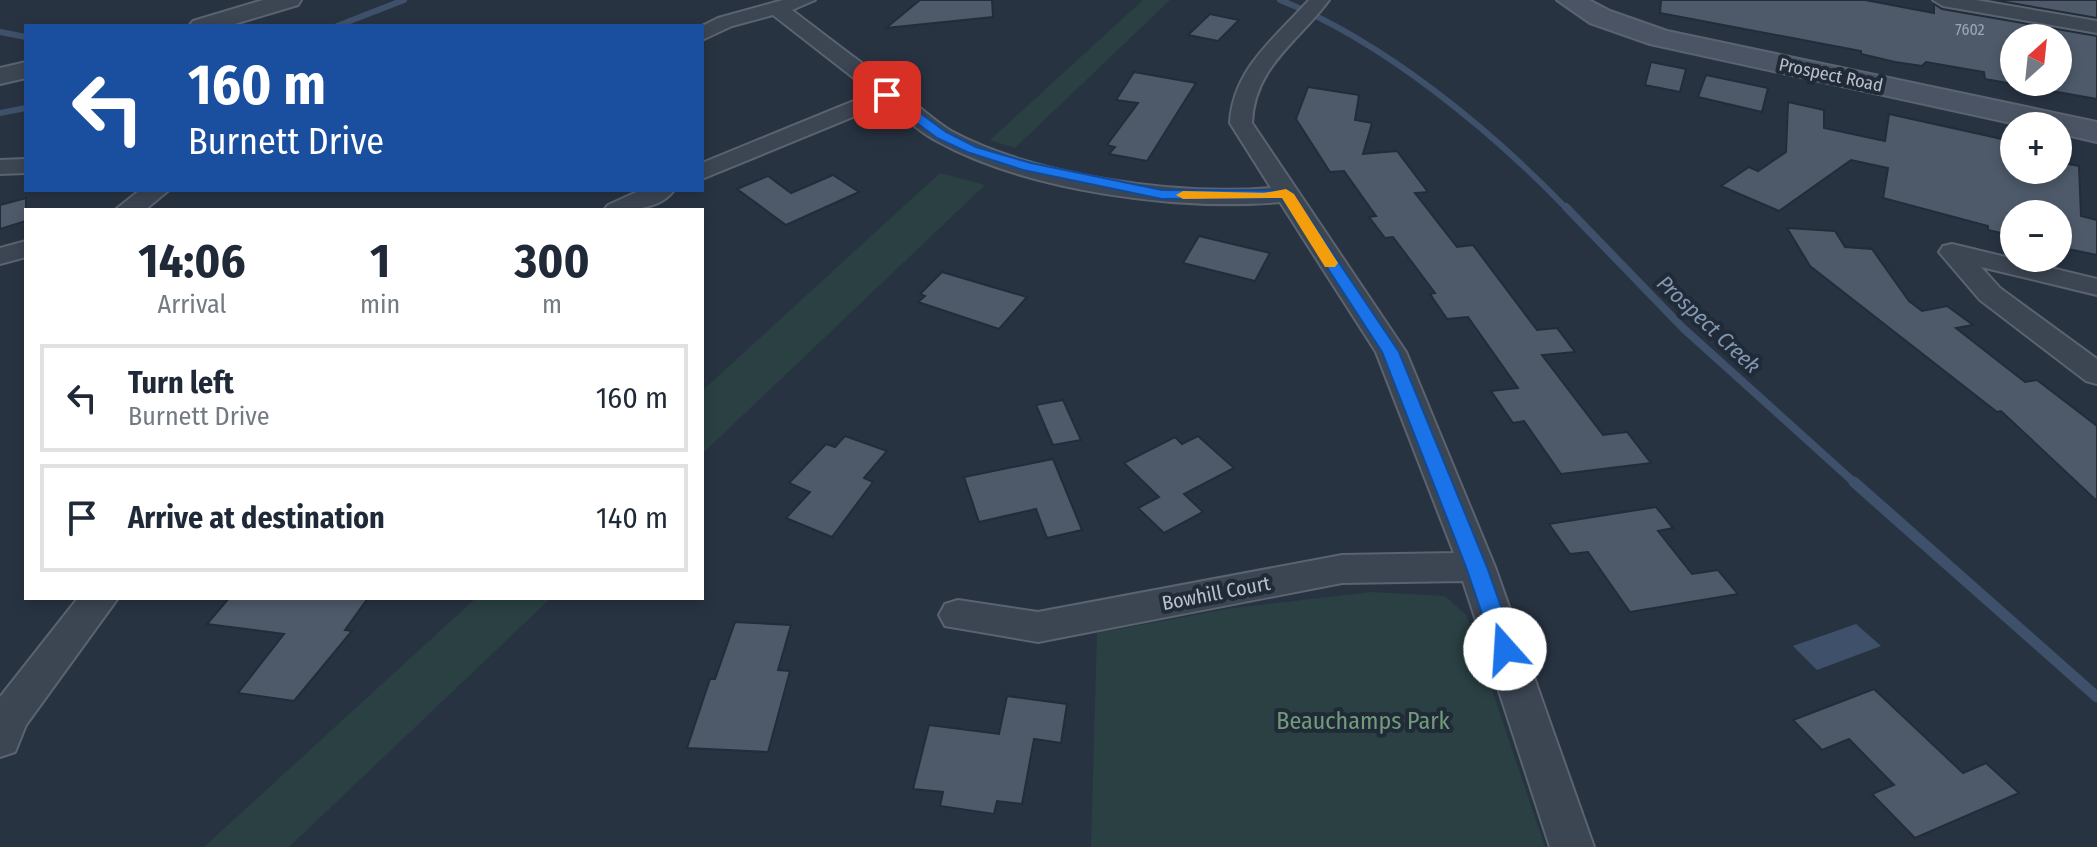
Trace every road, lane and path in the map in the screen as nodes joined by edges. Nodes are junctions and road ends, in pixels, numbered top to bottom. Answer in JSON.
{"nodes":[{"id":1,"x":289,"y":0,"type":"edge"},
{"id":2,"x":805,"y":0,"type":"edge"},
{"id":3,"x":1550,"y":0,"type":"edge"},
{"id":4,"x":1943,"y":0,"type":"edge"},
{"id":5,"x":1575,"y":3,"type":"edge"},
{"id":6,"x":777,"y":8,"type":"junction"},
{"id":7,"x":1312,"y":9,"type":"edge"},
{"id":8,"x":209,"y":24,"type":"edge"},
{"id":9,"x":2097,"y":27,"type":"edge"},
{"id":10,"x":704,"y":33,"type":"edge"},
{"id":11,"x":887,"y":95,"type":"junction"},
{"id":12,"x":2097,"y":132,"type":"edge"},
{"id":13,"x":24,"y":166,"type":"edge"},
{"id":14,"x":0,"y":167,"type":"edge"},
{"id":15,"x":704,"y":171,"type":"edge"},
{"id":16,"x":154,"y":192,"type":"edge"},
{"id":17,"x":658,"y":192,"type":"edge"},
{"id":18,"x":1286,"y":194,"type":"junction"},
{"id":19,"x":131,"y":208,"type":"edge"},
{"id":20,"x":622,"y":208,"type":"edge"},
{"id":21,"x":24,"y":250,"type":"edge"},
{"id":22,"x":0,"y":256,"type":"edge"},
{"id":23,"x":2097,"y":287,"type":"edge"},
{"id":24,"x":2097,"y":374,"type":"edge"},
{"id":25,"x":1477,"y":567,"type":"junction"},
{"id":26,"x":97,"y":600,"type":"edge"},
{"id":27,"x":958,"y":615,"type":"dead end"},
{"id":28,"x":0,"y":739,"type":"edge"},
{"id":29,"x":1572,"y":847,"type":"edge"}],
"edges":[{"from":1,"to":8,"type":"street"},
{"from":2,"to":6,"type":"street"},
{"from":3,"to":5,"type":"main road","name":"Prospect Road"},
{"from":4,"to":9,"type":"street"},
{"from":5,"to":12,"type":"main road","name":"Prospect Road"},
{"from":6,"to":10,"type":"street"},
{"from":6,"to":11,"type":"street"},
{"from":7,"to":18,"type":"street"},
{"from":11,"to":15,"type":"street"},
{"from":11,"to":18,"type":"street"},
{"from":13,"to":14,"type":"street"},
{"from":16,"to":19,"type":"street"},
{"from":17,"to":20,"type":"street"},
{"from":18,"to":25,"type":"street"},
{"from":21,"to":22,"type":"street"},
{"from":23,"to":24,"type":"street"},
{"from":25,"to":27,"type":"street","name":"Bowhill Court"},
{"from":25,"to":29,"type":"street"},
{"from":26,"to":28,"type":"street"}]}
